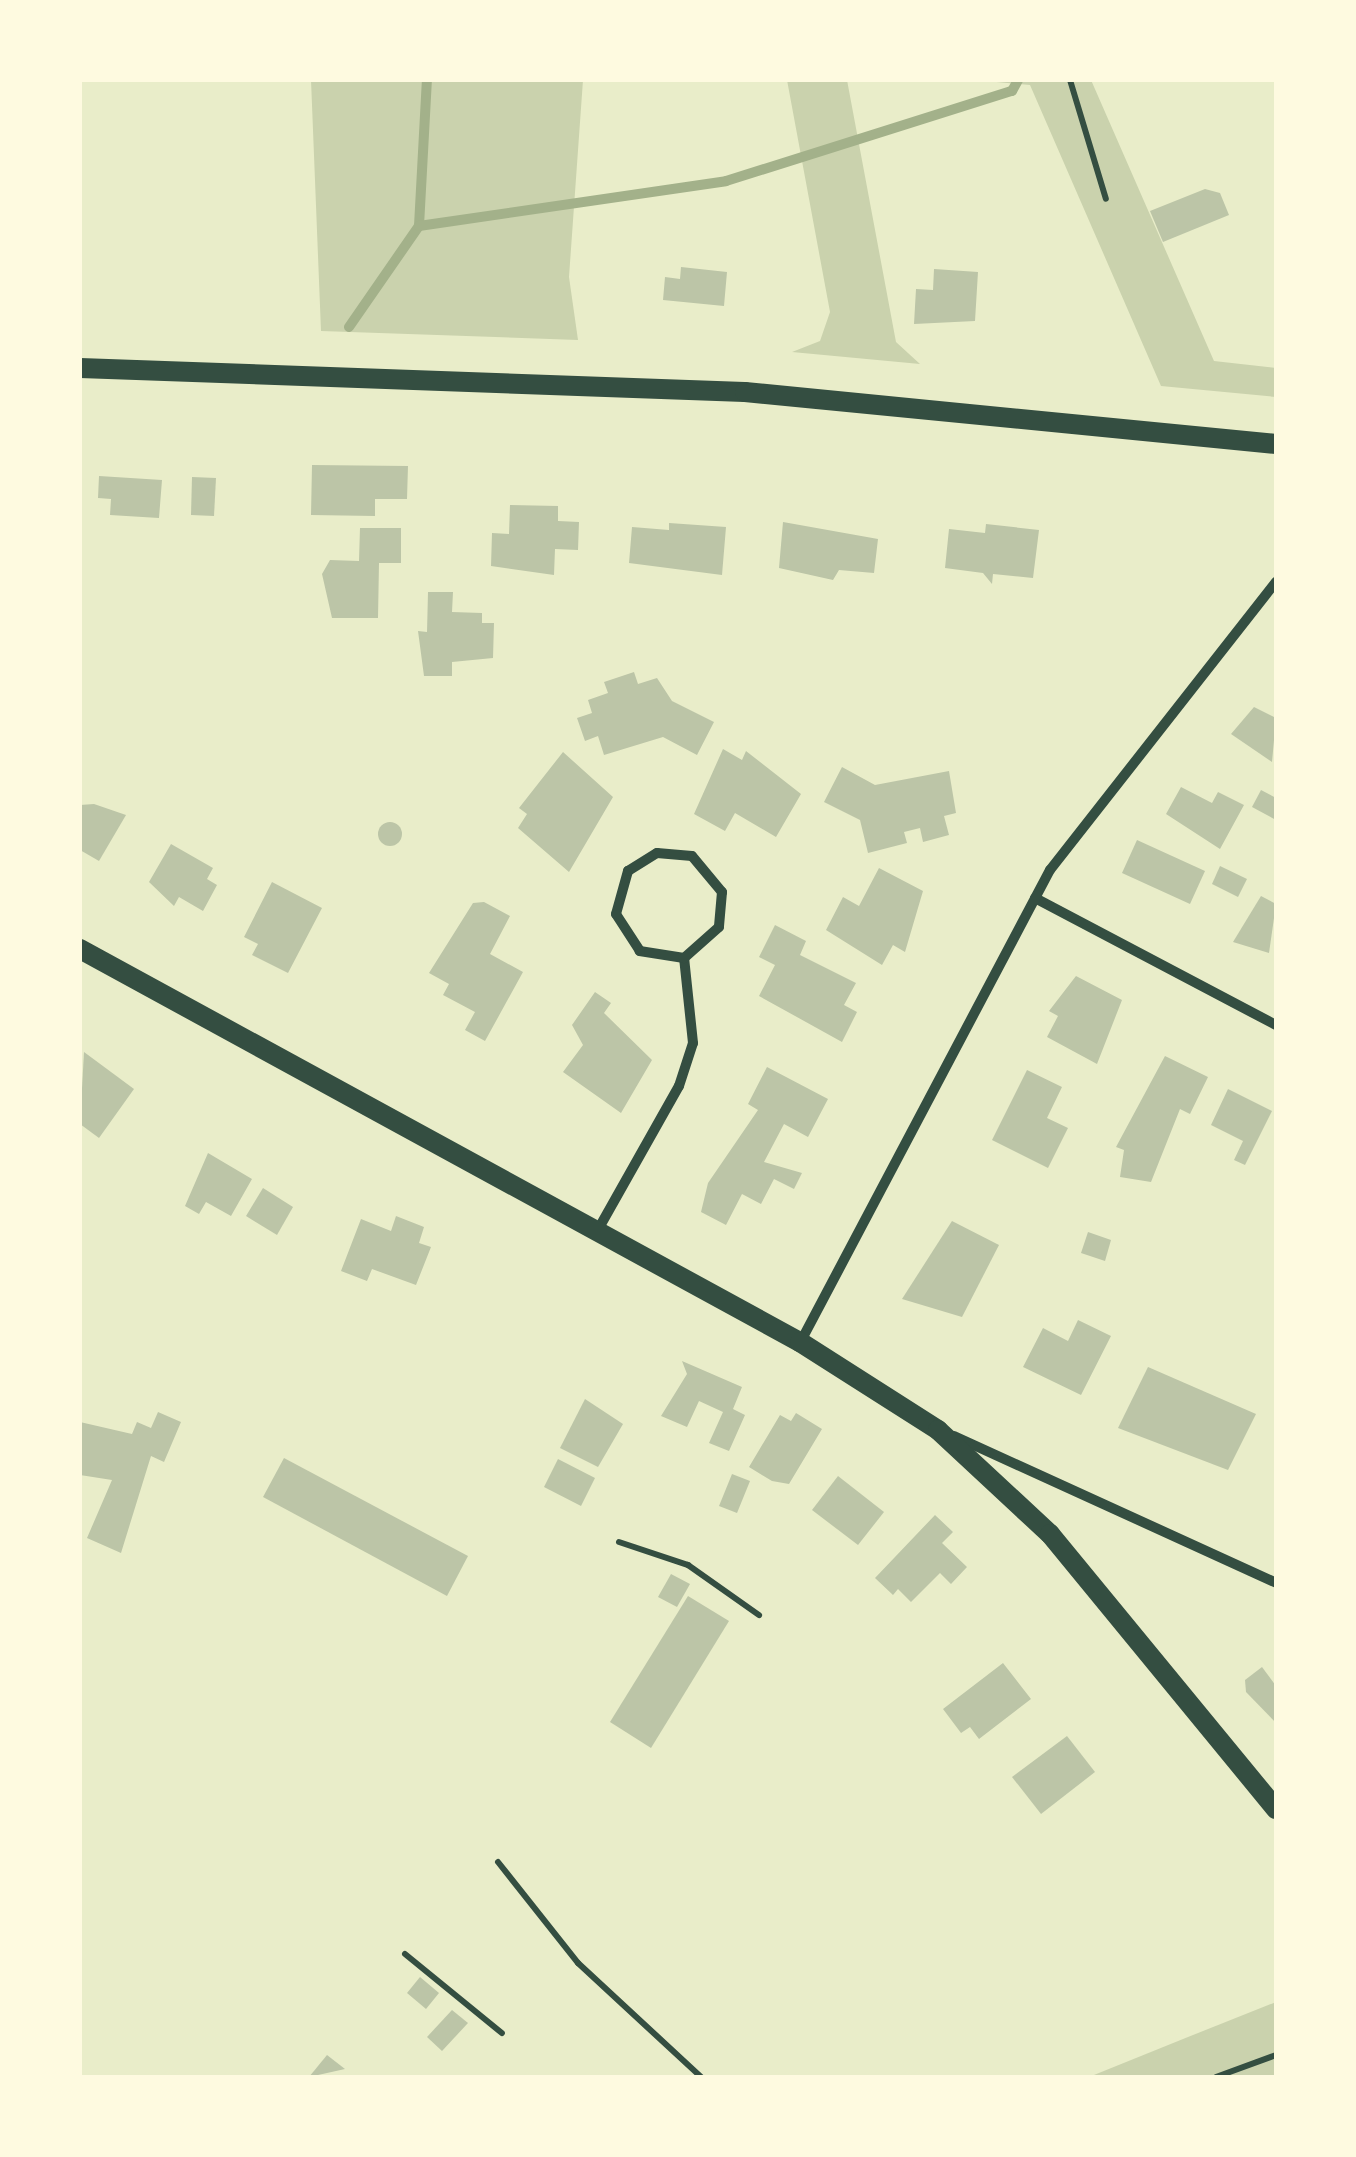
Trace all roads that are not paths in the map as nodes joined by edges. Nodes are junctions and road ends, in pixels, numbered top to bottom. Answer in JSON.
{"nodes":[{"id":1,"x":80,"y":368,"type":"edge"},
{"id":2,"x":1276,"y":444,"type":"edge"},
{"id":3,"x":1276,"y":582,"type":"edge"},
{"id":4,"x":1035,"y":898,"type":"junction"},
{"id":5,"x":80,"y":949,"type":"edge"},
{"id":6,"x":684,"y":958,"type":"junction"},
{"id":7,"x":1276,"y":1025,"type":"edge"},
{"id":8,"x":595,"y":1236,"type":"junction"},
{"id":9,"x":800,"y":1342,"type":"junction"},
{"id":10,"x":938,"y":1430,"type":"junction"},
{"id":11,"x":1276,"y":1583,"type":"edge"},
{"id":12,"x":1276,"y":1809,"type":"edge"}],
"edges":[{"from":1,"to":2,"type":"main road"},
{"from":3,"to":4,"type":"street"},
{"from":4,"to":7,"type":"street"},
{"from":4,"to":9,"type":"street"},
{"from":5,"to":8,"type":"main road"},
{"from":6,"to":6,"type":"street"},
{"from":6,"to":8,"type":"street"},
{"from":8,"to":9,"type":"main road"},
{"from":9,"to":10,"type":"main road"},
{"from":10,"to":11,"type":"street"},
{"from":10,"to":12,"type":"main road"}]}
